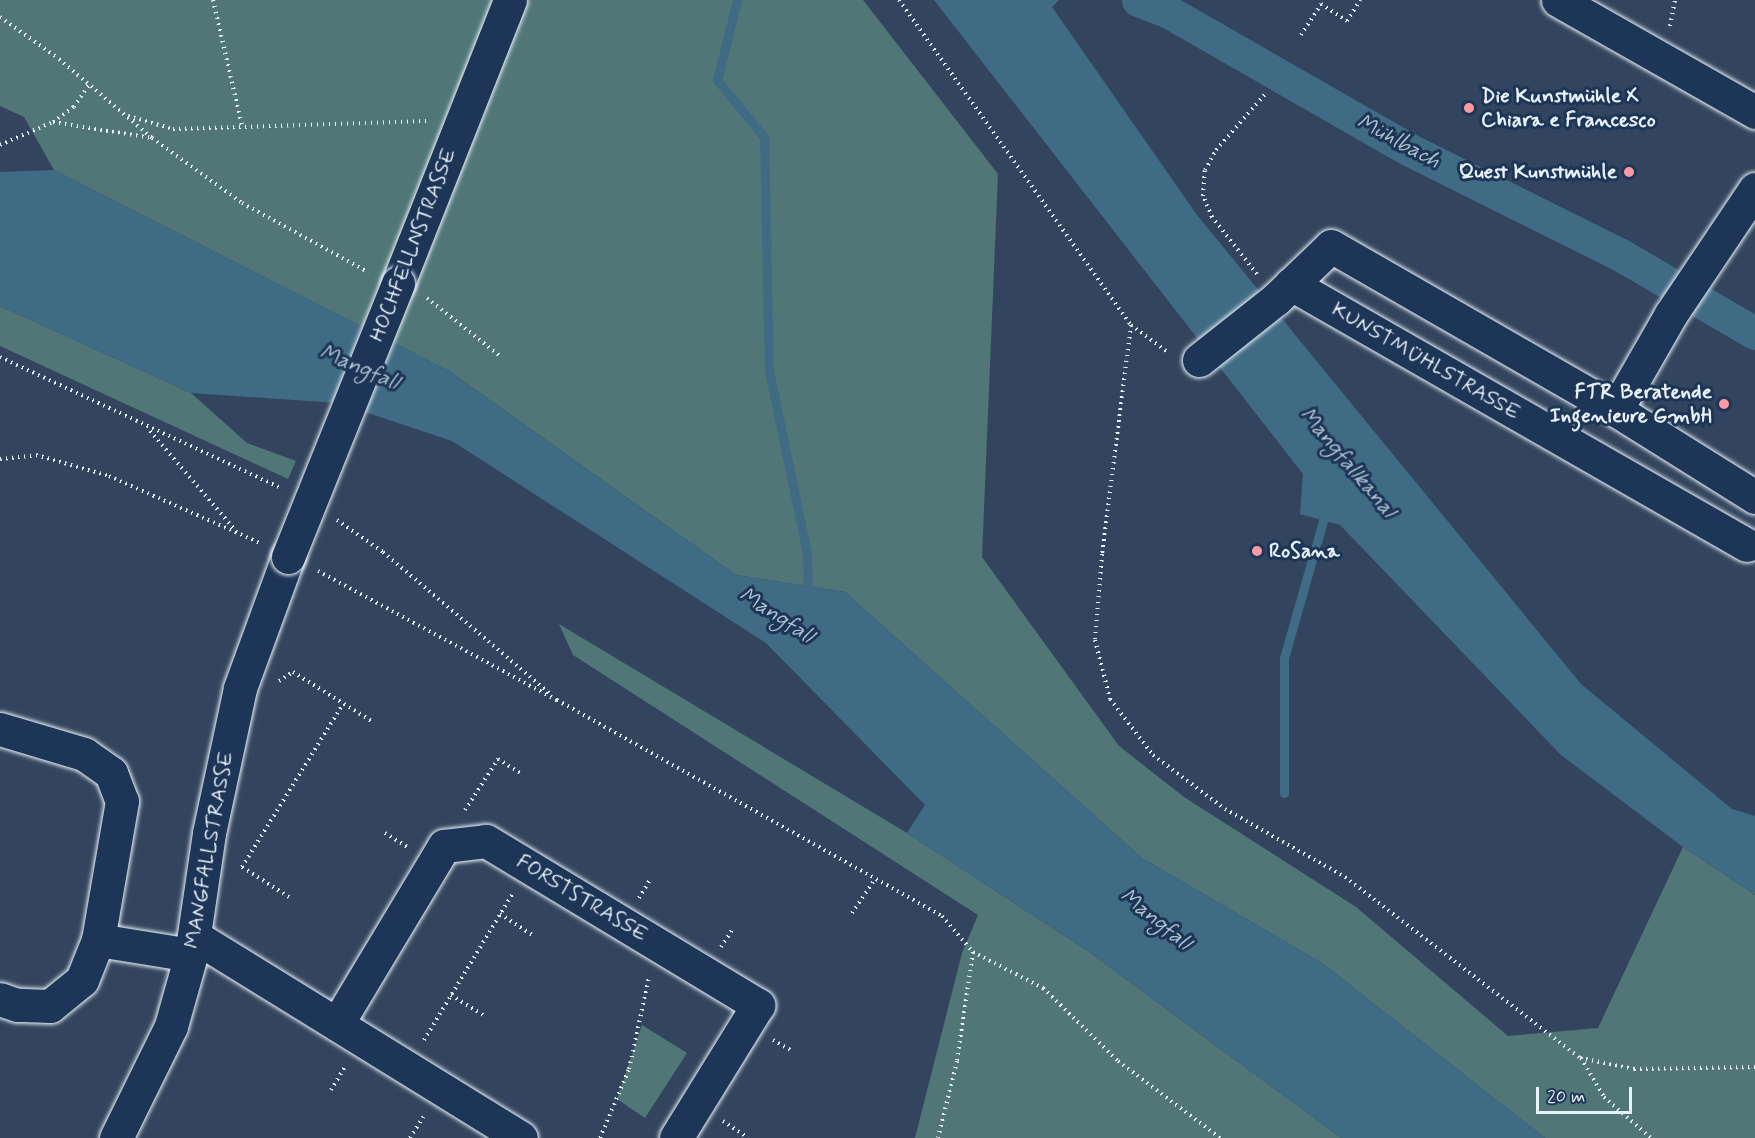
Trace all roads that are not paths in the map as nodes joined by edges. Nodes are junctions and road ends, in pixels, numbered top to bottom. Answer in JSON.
{"nodes":[{"id":1,"x":510,"y":0,"type":"edge"},
{"id":2,"x":1558,"y":0,"type":"edge"},
{"id":3,"x":1755,"y":112,"type":"edge"},
{"id":4,"x":1755,"y":189,"type":"edge"},
{"id":5,"x":1284,"y":291,"type":"junction"},
{"id":6,"x":1199,"y":360,"type":"road end"},
{"id":7,"x":1616,"y":410,"type":"junction"},
{"id":8,"x":1755,"y":497,"type":"edge"},
{"id":9,"x":1752,"y":543,"type":"edge"},
{"id":10,"x":288,"y":557,"type":"joint"},
{"id":11,"x":0,"y":729,"type":"edge"},
{"id":12,"x":98,"y":940,"type":"junction"},
{"id":13,"x":193,"y":945,"type":"junction"},
{"id":14,"x":0,"y":999,"type":"edge"},
{"id":15,"x":337,"y":1024,"type":"junction"},
{"id":16,"x":116,"y":1138,"type":"edge"},
{"id":17,"x":521,"y":1138,"type":"edge"},
{"id":18,"x":676,"y":1138,"type":"edge"}],
"edges":[{"from":1,"to":10,"type":"street","name":"HOCHFELLNSTRASSE","bridge":true},
{"from":2,"to":3,"type":"street"},
{"from":4,"to":7,"type":"street"},
{"from":5,"to":6,"type":"street"},
{"from":5,"to":7,"type":"street"},
{"from":5,"to":9,"type":"street","name":"KUNSTMÜHLSTRASSE"},
{"from":7,"to":8,"type":"street"},
{"from":10,"to":13,"type":"street","name":"MANGFALLSTRASSE"},
{"from":11,"to":12,"type":"street"},
{"from":12,"to":13,"type":"street"},
{"from":12,"to":14,"type":"street"},
{"from":13,"to":15,"type":"street"},
{"from":13,"to":16,"type":"street","name":"MANGFALLSTRASSE"},
{"from":15,"to":17,"type":"street"},
{"from":15,"to":18,"type":"street","name":"FORSTSTRASSE"}]}
